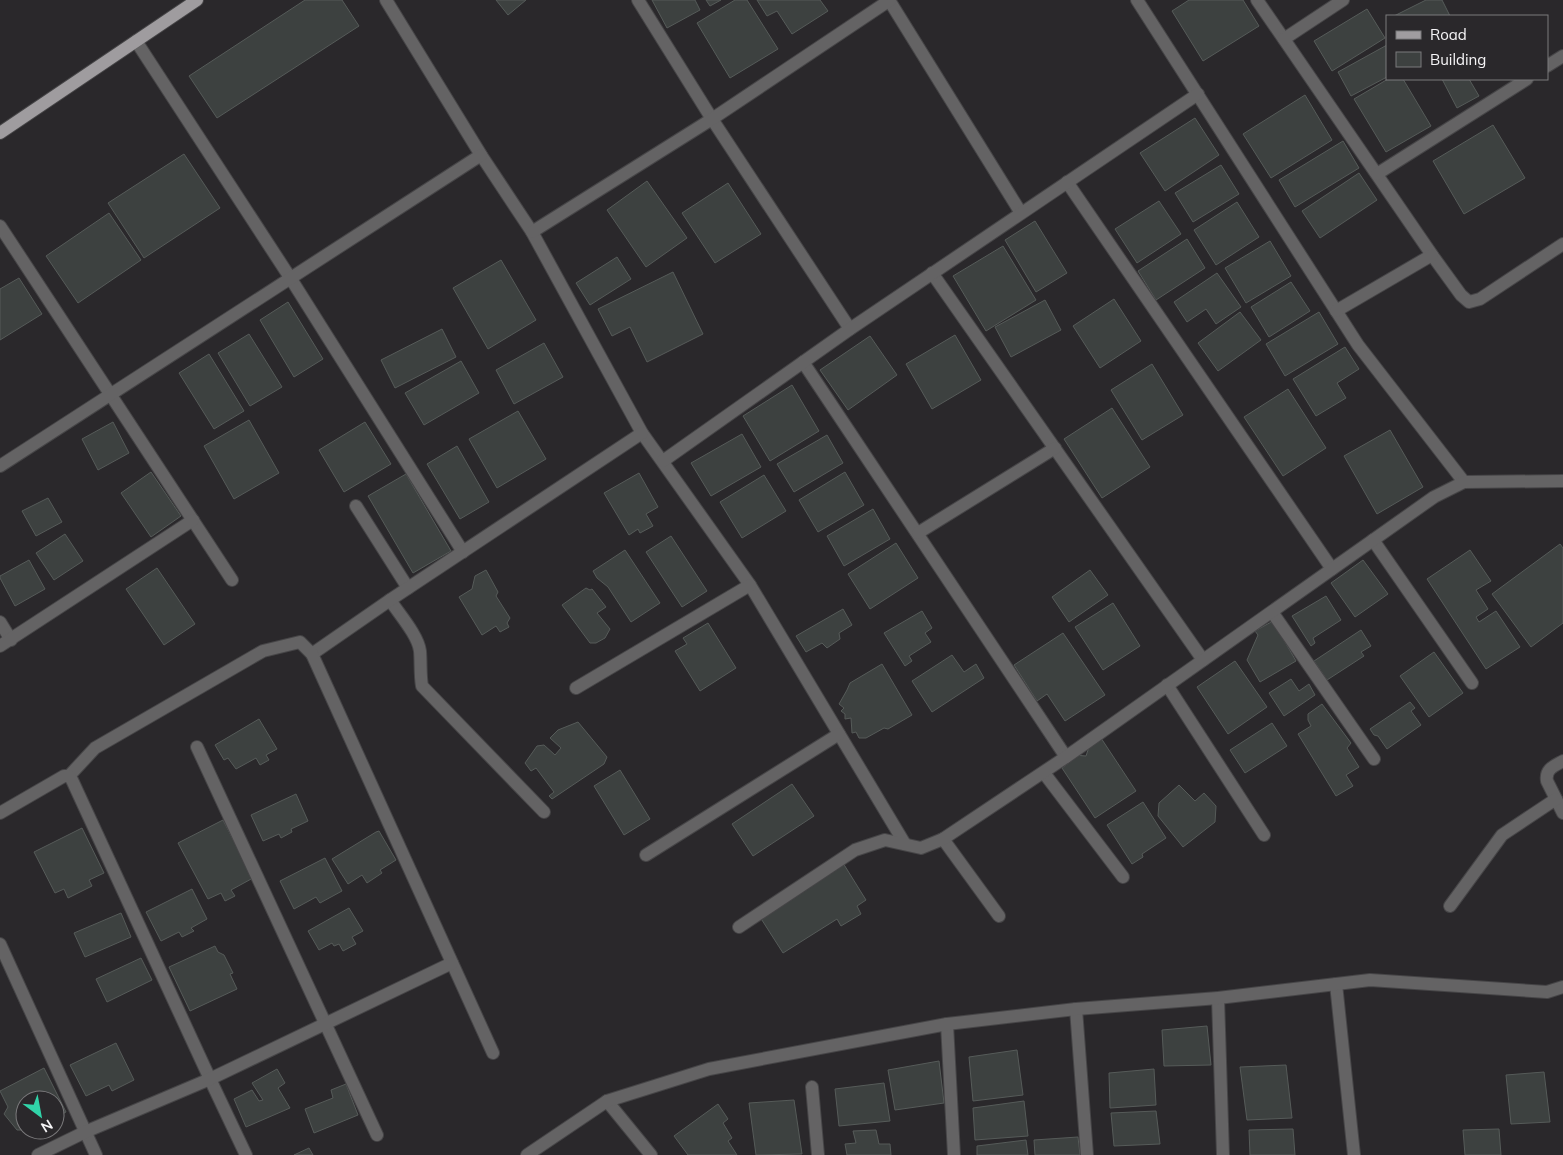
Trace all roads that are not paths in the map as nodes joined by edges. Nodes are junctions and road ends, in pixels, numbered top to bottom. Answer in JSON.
{"nodes":[{"id":1,"x":197,"y":0,"type":"edge"},
{"id":2,"x":386,"y":0,"type":"edge"},
{"id":3,"x":638,"y":0,"type":"edge"},
{"id":4,"x":889,"y":0,"type":"edge"},
{"id":5,"x":1137,"y":0,"type":"edge"},
{"id":6,"x":1257,"y":0,"type":"edge"},
{"id":7,"x":1344,"y":0,"type":"edge"},
{"id":8,"x":1284,"y":39,"type":"junction"},
{"id":9,"x":136,"y":41,"type":"junction"},
{"id":10,"x":1563,"y":56,"type":"edge"},
{"id":11,"x":1548,"y":65,"type":"edge"},
{"id":12,"x":1524,"y":80,"type":"edge"},
{"id":13,"x":1198,"y":94,"type":"junction"},
{"id":14,"x":712,"y":119,"type":"junction"},
{"id":15,"x":0,"y":133,"type":"edge"},
{"id":16,"x":481,"y":155,"type":"junction"},
{"id":17,"x":1377,"y":174,"type":"junction"},
{"id":18,"x":1067,"y":182,"type":"junction"},
{"id":19,"x":1021,"y":212,"type":"junction"},
{"id":20,"x":0,"y":226,"type":"edge"},
{"id":21,"x":532,"y":232,"type":"junction"},
{"id":22,"x":1563,"y":244,"type":"edge"},
{"id":23,"x":1432,"y":255,"type":"junction"},
{"id":24,"x":932,"y":273,"type":"junction"},
{"id":25,"x":291,"y":279,"type":"junction"},
{"id":26,"x":1336,"y":311,"type":"junction"},
{"id":27,"x":850,"y":329,"type":"junction"},
{"id":28,"x":803,"y":362,"type":"junction"},
{"id":29,"x":109,"y":394,"type":"junction"},
{"id":30,"x":642,"y":434,"type":"junction"},
{"id":31,"x":1055,"y":448,"type":"junction"},
{"id":32,"x":663,"y":461,"type":"junction"},
{"id":33,"x":0,"y":466,"type":"edge"},
{"id":34,"x":1563,"y":481,"type":"edge"},
{"id":35,"x":1464,"y":482,"type":"junction"},
{"id":36,"x":356,"y":506,"type":"dead end"},
{"id":37,"x":193,"y":520,"type":"junction"},
{"id":38,"x":918,"y":533,"type":"junction"},
{"id":39,"x":1373,"y":540,"type":"junction"},
{"id":40,"x":463,"y":552,"type":"junction"},
{"id":41,"x":1332,"y":569,"type":"junction"},
{"id":42,"x":232,"y":580,"type":"dead end"},
{"id":43,"x":750,"y":585,"type":"junction"},
{"id":44,"x":408,"y":588,"type":"junction"},
{"id":45,"x":390,"y":600,"type":"junction"},
{"id":46,"x":1272,"y":612,"type":"junction"},
{"id":47,"x":0,"y":622,"type":"edge"},
{"id":48,"x":6,"y":643,"type":"edge"},
{"id":49,"x":312,"y":654,"type":"junction"},
{"id":50,"x":1204,"y":660,"type":"junction"},
{"id":51,"x":1472,"y":683,"type":"dead end"},
{"id":52,"x":1168,"y":686,"type":"junction"},
{"id":53,"x":576,"y":688,"type":"dead end"},
{"id":54,"x":839,"y":734,"type":"junction"},
{"id":55,"x":198,"y":748,"type":"dead end"},
{"id":56,"x":1066,"y":757,"type":"junction"},
{"id":57,"x":1374,"y":759,"type":"dead end"},
{"id":58,"x":1563,"y":761,"type":"edge"},
{"id":59,"x":1044,"y":773,"type":"junction"},
{"id":60,"x":69,"y":776,"type":"junction"},
{"id":61,"x":1556,"y":799,"type":"junction"},
{"id":62,"x":544,"y":812,"type":"dead end"},
{"id":63,"x":0,"y":813,"type":"edge"},
{"id":64,"x":1563,"y":813,"type":"edge"},
{"id":65,"x":1264,"y":835,"type":"dead end"},
{"id":66,"x":943,"y":839,"type":"junction"},
{"id":67,"x":905,"y":844,"type":"junction"},
{"id":68,"x":646,"y":854,"type":"dead end"},
{"id":69,"x":1123,"y":877,"type":"dead end"},
{"id":70,"x":1450,"y":906,"type":"dead end"},
{"id":71,"x":999,"y":916,"type":"dead end"},
{"id":72,"x":739,"y":927,"type":"dead end"},
{"id":73,"x":0,"y":944,"type":"edge"},
{"id":74,"x":452,"y":962,"type":"junction"},
{"id":75,"x":1336,"y":984,"type":"junction"},
{"id":76,"x":1563,"y":987,"type":"edge"},
{"id":77,"x":1218,"y":998,"type":"junction"},
{"id":78,"x":1076,"y":1009,"type":"junction"},
{"id":79,"x":326,"y":1023,"type":"junction"},
{"id":80,"x":947,"y":1024,"type":"junction"},
{"id":81,"x":493,"y":1053,"type":"dead end"},
{"id":82,"x":210,"y":1079,"type":"junction"},
{"id":83,"x":812,"y":1087,"type":"dead end"},
{"id":84,"x":607,"y":1101,"type":"junction"},
{"id":85,"x":85,"y":1132,"type":"junction"},
{"id":86,"x":377,"y":1135,"type":"dead end"},
{"id":87,"x":38,"y":1155,"type":"edge"},
{"id":88,"x":96,"y":1155,"type":"edge"},
{"id":89,"x":246,"y":1155,"type":"edge"},
{"id":90,"x":527,"y":1155,"type":"edge"},
{"id":91,"x":652,"y":1155,"type":"edge"},
{"id":92,"x":818,"y":1155,"type":"edge"},
{"id":93,"x":954,"y":1155,"type":"edge"},
{"id":94,"x":1086,"y":1155,"type":"edge"},
{"id":95,"x":1224,"y":1155,"type":"edge"},
{"id":96,"x":1354,"y":1155,"type":"edge"}],
"edges":[{"from":1,"to":9,"type":"main road"},
{"from":2,"to":16,"type":"street"},
{"from":3,"to":14,"type":"street"},
{"from":4,"to":14,"type":"street"},
{"from":4,"to":19,"type":"street"},
{"from":5,"to":13,"type":"street"},
{"from":6,"to":8,"type":"street"},
{"from":7,"to":8,"type":"street"},
{"from":8,"to":17,"type":"street"},
{"from":9,"to":15,"type":"main road"},
{"from":9,"to":25,"type":"street"},
{"from":10,"to":11,"type":"street"},
{"from":12,"to":17,"type":"street"},
{"from":13,"to":18,"type":"street"},
{"from":13,"to":26,"type":"street"},
{"from":14,"to":21,"type":"street"},
{"from":14,"to":27,"type":"street"},
{"from":16,"to":21,"type":"street"},
{"from":16,"to":25,"type":"street"},
{"from":17,"to":23,"type":"street"},
{"from":18,"to":19,"type":"street"},
{"from":18,"to":41,"type":"street"},
{"from":19,"to":24,"type":"street"},
{"from":20,"to":29,"type":"street"},
{"from":21,"to":30,"type":"street"},
{"from":22,"to":23,"type":"street"},
{"from":23,"to":26,"type":"street"},
{"from":24,"to":27,"type":"street"},
{"from":24,"to":31,"type":"street"},
{"from":25,"to":29,"type":"street"},
{"from":25,"to":40,"type":"street"},
{"from":26,"to":35,"type":"street"},
{"from":27,"to":28,"type":"street"},
{"from":28,"to":32,"type":"street"},
{"from":28,"to":38,"type":"street"},
{"from":29,"to":33,"type":"street"},
{"from":29,"to":37,"type":"street"},
{"from":30,"to":32,"type":"street"},
{"from":30,"to":40,"type":"street"},
{"from":31,"to":38,"type":"street"},
{"from":31,"to":50,"type":"street"},
{"from":32,"to":43,"type":"street"},
{"from":34,"to":35,"type":"street"},
{"from":35,"to":39,"type":"street"},
{"from":36,"to":44,"type":"street"},
{"from":37,"to":42,"type":"street"},
{"from":37,"to":48,"type":"street"},
{"from":38,"to":56,"type":"street"},
{"from":39,"to":41,"type":"street"},
{"from":39,"to":51,"type":"street"},
{"from":40,"to":44,"type":"street"},
{"from":41,"to":46,"type":"street"},
{"from":43,"to":53,"type":"street"},
{"from":43,"to":54,"type":"street"},
{"from":44,"to":45,"type":"street"},
{"from":45,"to":49,"type":"street"},
{"from":45,"to":62,"type":"street"},
{"from":46,"to":50,"type":"street"},
{"from":46,"to":57,"type":"street"},
{"from":47,"to":48,"type":"street"},
{"from":49,"to":60,"type":"street"},
{"from":49,"to":74,"type":"street"},
{"from":50,"to":52,"type":"street"},
{"from":52,"to":56,"type":"street"},
{"from":52,"to":65,"type":"street"},
{"from":54,"to":67,"type":"street"},
{"from":54,"to":68,"type":"street"},
{"from":55,"to":79,"type":"street"},
{"from":56,"to":59,"type":"street"},
{"from":58,"to":61,"type":"street"},
{"from":59,"to":66,"type":"street"},
{"from":59,"to":69,"type":"street"},
{"from":60,"to":63,"type":"street"},
{"from":60,"to":82,"type":"street"},
{"from":61,"to":64,"type":"street"},
{"from":61,"to":70,"type":"street"},
{"from":66,"to":67,"type":"street"},
{"from":66,"to":71,"type":"street"},
{"from":67,"to":72,"type":"street"},
{"from":73,"to":85,"type":"street"},
{"from":74,"to":79,"type":"street"},
{"from":74,"to":81,"type":"street"},
{"from":75,"to":76,"type":"street"},
{"from":75,"to":77,"type":"street"},
{"from":75,"to":96,"type":"street"},
{"from":77,"to":78,"type":"street"},
{"from":77,"to":95,"type":"street"},
{"from":78,"to":80,"type":"street"},
{"from":78,"to":94,"type":"street"},
{"from":79,"to":82,"type":"street"},
{"from":79,"to":86,"type":"street"},
{"from":80,"to":84,"type":"street"},
{"from":80,"to":93,"type":"street"},
{"from":82,"to":85,"type":"street"},
{"from":82,"to":89,"type":"street"},
{"from":83,"to":92,"type":"street"},
{"from":84,"to":90,"type":"street"},
{"from":84,"to":91,"type":"street"},
{"from":85,"to":87,"type":"street"},
{"from":85,"to":88,"type":"street"}]}
